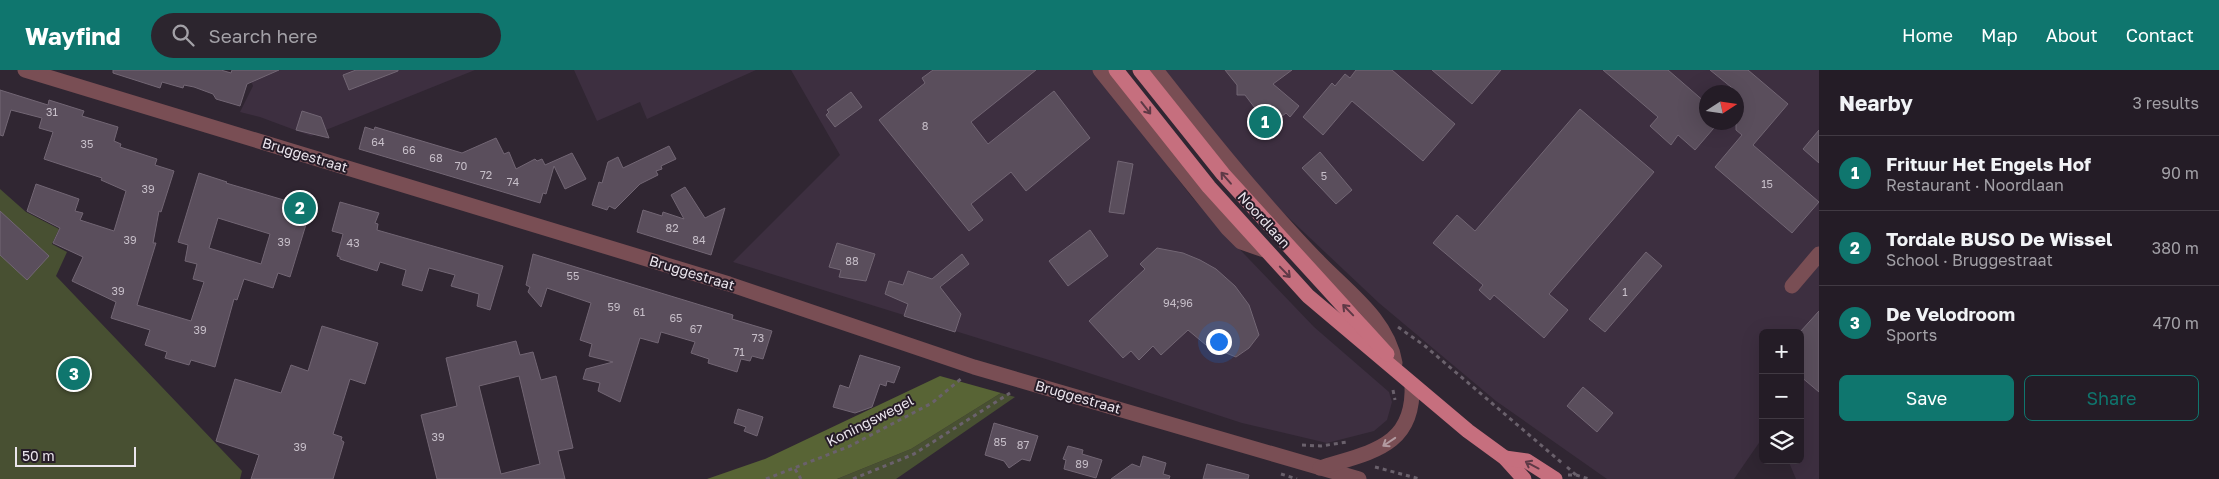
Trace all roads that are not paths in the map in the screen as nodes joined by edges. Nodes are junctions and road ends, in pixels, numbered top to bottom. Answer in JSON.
{"nodes":[{"id":1,"x":25,"y":70,"type":"edge"},
{"id":2,"x":1100,"y":70,"type":"edge"},
{"id":3,"x":1116,"y":70,"type":"edge"},
{"id":4,"x":1140,"y":70,"type":"edge"},
{"id":5,"x":1156,"y":70,"type":"edge"},
{"id":6,"x":1264,"y":250,"type":"junction"},
{"id":7,"x":1819,"y":254,"type":"edge"},
{"id":8,"x":1792,"y":286,"type":"dead end"},
{"id":9,"x":1395,"y":363,"type":"junction"},
{"id":10,"x":1412,"y":384,"type":"junction"},
{"id":11,"x":1505,"y":458,"type":"junction"},
{"id":12,"x":1320,"y":468,"type":"junction"},
{"id":13,"x":1359,"y":479,"type":"edge"},
{"id":14,"x":1524,"y":479,"type":"edge"},
{"id":15,"x":1555,"y":479,"type":"edge"}],
"edges":[{"from":1,"to":12,"type":"street","name":"Bruggestraat"},
{"from":2,"to":6,"type":"street","name":"Noordlaan"},
{"from":3,"to":6,"type":"main road","name":"Noordlaan","one_way":true},
{"from":9,"to":4,"type":"main road","name":"Noordlaan","one_way":true},
{"from":5,"to":9,"type":"street","name":"Noordlaan"},
{"from":6,"to":10,"type":"main road","name":"Noordlaan","one_way":true},
{"from":7,"to":8,"type":"street"},
{"from":9,"to":10,"type":"main road","name":"Noordlaan"},
{"from":10,"to":11,"type":"main road","name":"Noordlaan"},
{"from":10,"to":12,"type":"street","one_way":true},
{"from":11,"to":14,"type":"main road","name":"Noordlaan"},
{"from":15,"to":11,"type":"main road","name":"Noordlaan","one_way":true},
{"from":12,"to":13,"type":"street","name":"Bruggestraat"}]}
